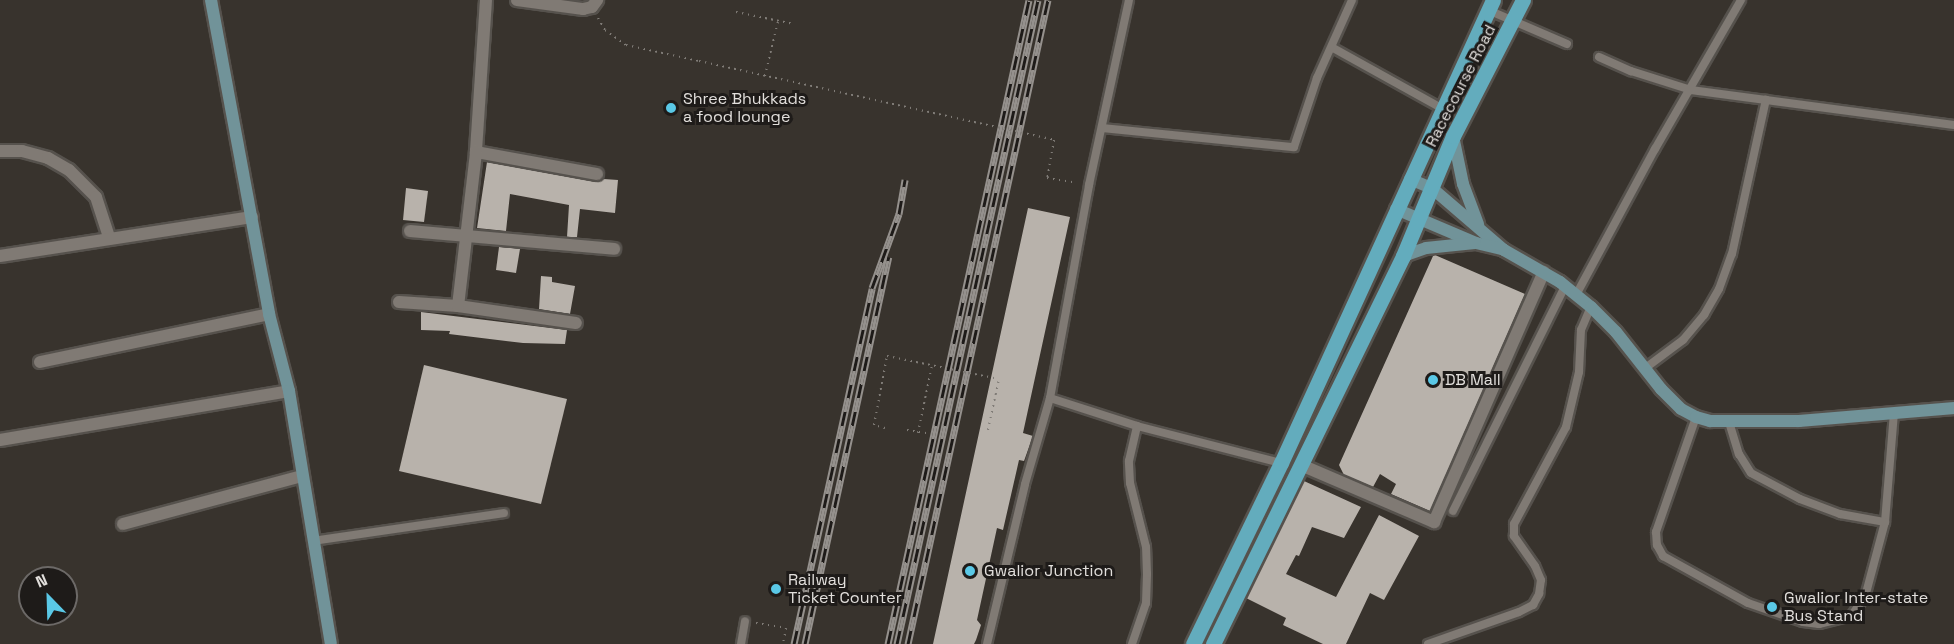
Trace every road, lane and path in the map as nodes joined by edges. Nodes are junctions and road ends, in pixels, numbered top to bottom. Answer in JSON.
{"nodes":[{"id":1,"x":211,"y":0,"type":"edge"},
{"id":2,"x":486,"y":0,"type":"edge"},
{"id":3,"x":517,"y":0,"type":"edge"},
{"id":4,"x":1129,"y":0,"type":"edge"},
{"id":5,"x":1352,"y":0,"type":"edge"},
{"id":6,"x":1523,"y":0,"type":"edge"},
{"id":7,"x":1741,"y":0,"type":"edge"},
{"id":8,"x":594,"y":4,"type":"edge"},
{"id":9,"x":1490,"y":5,"type":"edge"},
{"id":10,"x":736,"y":12,"type":"dead end"},
{"id":11,"x":778,"y":21,"type":"junction"},
{"id":12,"x":1514,"y":21,"type":"junction"},
{"id":13,"x":794,"y":24,"type":"dead end"},
{"id":14,"x":1567,"y":44,"type":"dead end"},
{"id":15,"x":1333,"y":48,"type":"junction"},
{"id":16,"x":1599,"y":57,"type":"dead end"},
{"id":17,"x":765,"y":76,"type":"junction"},
{"id":18,"x":1691,"y":90,"type":"junction"},
{"id":19,"x":1766,"y":100,"type":"junction"},
{"id":20,"x":1443,"y":108,"type":"junction"},
{"id":21,"x":1954,"y":125,"type":"edge"},
{"id":22,"x":1102,"y":128,"type":"junction"},
{"id":23,"x":1453,"y":136,"type":"junction"},
{"id":24,"x":0,"y":151,"type":"edge"},
{"id":25,"x":476,"y":152,"type":"junction"},
{"id":26,"x":597,"y":174,"type":"dead end"},
{"id":27,"x":1410,"y":179,"type":"junction"},
{"id":28,"x":1089,"y":185,"type":"junction"},
{"id":29,"x":1433,"y":189,"type":"junction"},
{"id":30,"x":1396,"y":209,"type":"junction"},
{"id":31,"x":252,"y":217,"type":"junction"},
{"id":32,"x":1418,"y":219,"type":"junction"},
{"id":33,"x":1479,"y":226,"type":"junction"},
{"id":34,"x":410,"y":231,"type":"dead end"},
{"id":35,"x":109,"y":237,"type":"junction"},
{"id":36,"x":466,"y":237,"type":"junction"},
{"id":37,"x":1476,"y":243,"type":"junction"},
{"id":38,"x":614,"y":249,"type":"dead end"},
{"id":39,"x":1504,"y":250,"type":"junction"},
{"id":40,"x":0,"y":256,"type":"edge"},
{"id":41,"x":1403,"y":256,"type":"junction"},
{"id":42,"x":1544,"y":272,"type":"junction"},
{"id":43,"x":1565,"y":286,"type":"junction"},
{"id":44,"x":1576,"y":295,"type":"junction"},
{"id":45,"x":399,"y":302,"type":"dead end"},
{"id":46,"x":458,"y":306,"type":"junction"},
{"id":47,"x":1591,"y":307,"type":"junction"},
{"id":48,"x":269,"y":314,"type":"junction"},
{"id":49,"x":576,"y":323,"type":"dead end"},
{"id":50,"x":40,"y":362,"type":"dead end"},
{"id":51,"x":932,"y":365,"type":"junction"},
{"id":52,"x":1644,"y":369,"type":"junction"},
{"id":53,"x":289,"y":392,"type":"junction"},
{"id":54,"x":1050,"y":398,"type":"junction"},
{"id":55,"x":1954,"y":408,"type":"edge"},
{"id":56,"x":1894,"y":413,"type":"junction"},
{"id":57,"x":1696,"y":417,"type":"junction"},
{"id":58,"x":1729,"y":422,"type":"junction"},
{"id":59,"x":1137,"y":426,"type":"junction"},
{"id":60,"x":885,"y":428,"type":"dead end"},
{"id":61,"x":907,"y":430,"type":"dead end"},
{"id":62,"x":988,"y":430,"type":"dead end"},
{"id":63,"x":918,"y":433,"type":"junction"},
{"id":64,"x":931,"y":434,"type":"dead end"},
{"id":65,"x":0,"y":440,"type":"edge"},
{"id":66,"x":1281,"y":463,"type":"junction"},
{"id":67,"x":1301,"y":465,"type":"junction"},
{"id":68,"x":302,"y":476,"type":"junction"},
{"id":69,"x":1453,"y":511,"type":"dead end"},
{"id":70,"x":504,"y":513,"type":"dead end"},
{"id":71,"x":1885,"y":522,"type":"junction"},
{"id":72,"x":123,"y":524,"type":"dead end"},
{"id":73,"x":313,"y":541,"type":"junction"},
{"id":74,"x":745,"y":621,"type":"joint"},
{"id":75,"x":331,"y":644,"type":"edge"},
{"id":76,"x":741,"y":644,"type":"edge"},
{"id":77,"x":783,"y":644,"type":"edge"},
{"id":78,"x":987,"y":644,"type":"edge"},
{"id":79,"x":1132,"y":644,"type":"edge"},
{"id":80,"x":1192,"y":644,"type":"edge"},
{"id":81,"x":1213,"y":644,"type":"edge"},
{"id":82,"x":1428,"y":644,"type":"edge"}],
"edges":[{"from":1,"to":31,"type":"main road"},
{"from":2,"to":25,"type":"street"},
{"from":3,"to":8,"type":"street"},
{"from":4,"to":22,"type":"lane"},
{"from":5,"to":15,"type":"lane"},
{"from":6,"to":12,"type":"main road","name":"Racecourse Road"},
{"from":7,"to":18,"type":"lane"},
{"from":8,"to":17,"type":"path","bridge":true},
{"from":9,"to":12,"type":"lane"},
{"from":9,"to":20,"type":"main road","name":"Racecourse Road"},
{"from":10,"to":11,"type":"path"},
{"from":11,"to":13,"type":"path"},
{"from":11,"to":17,"type":"path"},
{"from":12,"to":14,"type":"lane"},
{"from":12,"to":23,"type":"main road","name":"Racecourse Road"},
{"from":15,"to":20,"type":"lane"},
{"from":15,"to":22,"type":"lane"},
{"from":16,"to":18,"type":"lane"},
{"from":17,"to":28,"type":"path","bridge":true},
{"from":18,"to":19,"type":"lane"},
{"from":18,"to":44,"type":"lane"},
{"from":19,"to":21,"type":"lane"},
{"from":19,"to":52,"type":"lane"},
{"from":20,"to":27,"type":"main road","name":"Racecourse Road"},
{"from":22,"to":28,"type":"lane"},
{"from":23,"to":29,"type":"main road","name":"Racecourse Road"},
{"from":23,"to":33,"type":"main road"},
{"from":24,"to":35,"type":"street"},
{"from":25,"to":26,"type":"street"},
{"from":25,"to":36,"type":"street"},
{"from":27,"to":29,"type":"main road"},
{"from":27,"to":30,"type":"main road","name":"Racecourse Road"},
{"from":28,"to":54,"type":"lane"},
{"from":29,"to":32,"type":"main road","name":"Racecourse Road"},
{"from":29,"to":33,"type":"main road"},
{"from":30,"to":32,"type":"main road"},
{"from":30,"to":66,"type":"main road","name":"Racecourse Road"},
{"from":31,"to":35,"type":"street"},
{"from":31,"to":48,"type":"main road"},
{"from":32,"to":37,"type":"main road"},
{"from":32,"to":41,"type":"main road","name":"Racecourse Road"},
{"from":33,"to":39,"type":"main road"},
{"from":34,"to":36,"type":"street"},
{"from":35,"to":40,"type":"street"},
{"from":36,"to":38,"type":"street"},
{"from":36,"to":46,"type":"street"},
{"from":37,"to":39,"type":"main road"},
{"from":37,"to":41,"type":"main road"},
{"from":39,"to":42,"type":"main road"},
{"from":41,"to":67,"type":"main road","name":"Racecourse Road"},
{"from":42,"to":43,"type":"main road"},
{"from":42,"to":67,"type":"street"},
{"from":43,"to":44,"type":"main road"},
{"from":43,"to":69,"type":"lane"},
{"from":44,"to":47,"type":"main road"},
{"from":45,"to":46,"type":"street"},
{"from":46,"to":49,"type":"street"},
{"from":47,"to":52,"type":"main road"},
{"from":47,"to":82,"type":"lane"},
{"from":48,"to":50,"type":"street"},
{"from":48,"to":53,"type":"main road"},
{"from":51,"to":60,"type":"path","bridge":true},
{"from":51,"to":62,"type":"path","bridge":true},
{"from":51,"to":63,"type":"path"},
{"from":52,"to":57,"type":"main road"},
{"from":53,"to":65,"type":"street"},
{"from":53,"to":68,"type":"main road"},
{"from":54,"to":59,"type":"lane"},
{"from":54,"to":78,"type":"lane"},
{"from":55,"to":56,"type":"main road"},
{"from":56,"to":58,"type":"main road"},
{"from":56,"to":71,"type":"lane"},
{"from":57,"to":58,"type":"main road"},
{"from":57,"to":71,"type":"lane"},
{"from":58,"to":71,"type":"lane"},
{"from":59,"to":66,"type":"lane"},
{"from":59,"to":79,"type":"lane"},
{"from":61,"to":63,"type":"path"},
{"from":63,"to":64,"type":"path"},
{"from":66,"to":80,"type":"main road","name":"Racecourse Road"},
{"from":67,"to":81,"type":"main road","name":"Racecourse Road"},
{"from":68,"to":72,"type":"street"},
{"from":68,"to":73,"type":"main road"},
{"from":70,"to":73,"type":"lane"},
{"from":73,"to":75,"type":"main road"},
{"from":74,"to":76,"type":"lane"},
{"from":74,"to":77,"type":"path"}]}
